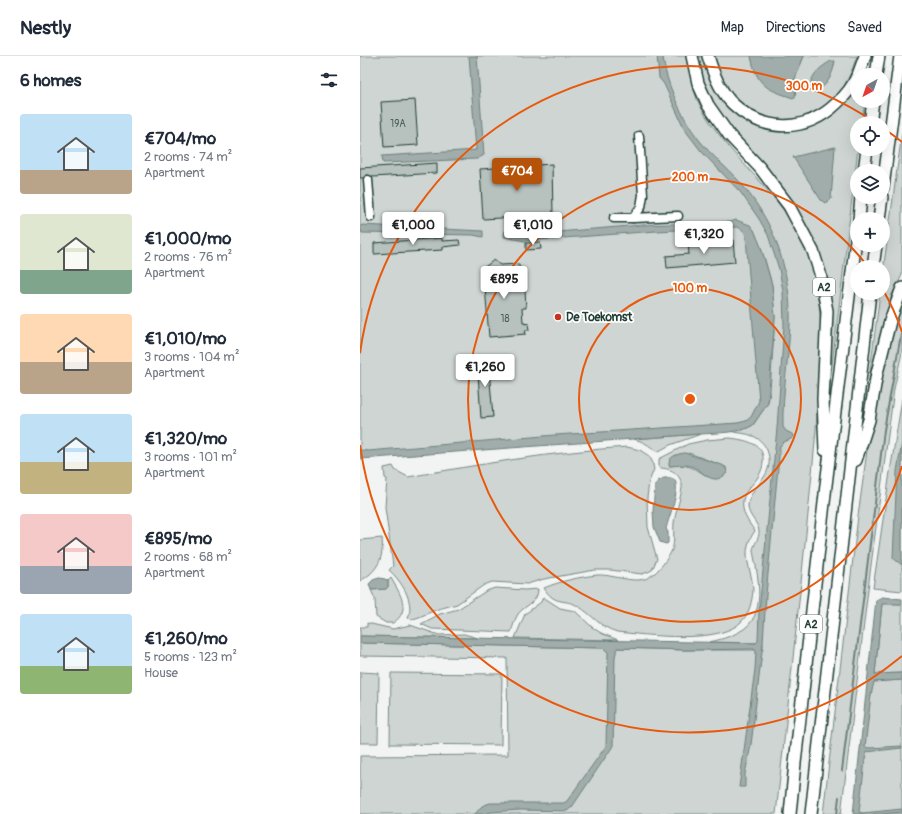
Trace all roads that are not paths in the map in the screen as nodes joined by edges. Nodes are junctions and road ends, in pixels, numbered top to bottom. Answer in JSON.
{"nodes":[{"id":1,"x":692,"y":56,"type":"edge"},
{"id":2,"x":708,"y":56,"type":"edge"},
{"id":3,"x":865,"y":56,"type":"edge"},
{"id":4,"x":879,"y":56,"type":"edge"},
{"id":5,"x":900,"y":56,"type":"edge"},
{"id":6,"x":860,"y":68,"type":"edge"},
{"id":7,"x":877,"y":68,"type":"edge"},
{"id":8,"x":850,"y":88,"type":"edge"},
{"id":9,"x":639,"y":136,"type":"dead end"},
{"id":10,"x":886,"y":164,"type":"edge"},
{"id":11,"x":368,"y":180,"type":"dead end"},
{"id":12,"x":678,"y":216,"type":"dead end"},
{"id":13,"x":371,"y":217,"type":"dead end"},
{"id":14,"x":614,"y":218,"type":"dead end"},
{"id":15,"x":633,"y":218,"type":"junction"},
{"id":16,"x":854,"y":252,"type":"edge"},
{"id":17,"x":902,"y":288,"type":"edge"},
{"id":18,"x":869,"y":300,"type":"edge"},
{"id":19,"x":848,"y":484,"type":"junction"},
{"id":20,"x":826,"y":485,"type":"junction"},
{"id":21,"x":790,"y":814,"type":"edge"},
{"id":22,"x":811,"y":814,"type":"edge"}],
"edges":[{"from":1,"to":20,"type":"highway","number":"A2"},
{"from":2,"to":8,"type":"highway"},
{"from":3,"to":6,"type":"highway"},
{"from":4,"to":7,"type":"highway"},
{"from":5,"to":10,"type":"highway"},
{"from":9,"to":15,"type":"lane"},
{"from":11,"to":13,"type":"lane"},
{"from":12,"to":15,"type":"lane"},
{"from":14,"to":15,"type":"lane"},
{"from":16,"to":20,"type":"highway","number":"A2"},
{"from":17,"to":19,"type":"highway","number":"A2"},
{"from":18,"to":19,"type":"highway","number":"A2"},
{"from":19,"to":22,"type":"highway","number":"A2"},
{"from":20,"to":21,"type":"highway","number":"A2"}]}
